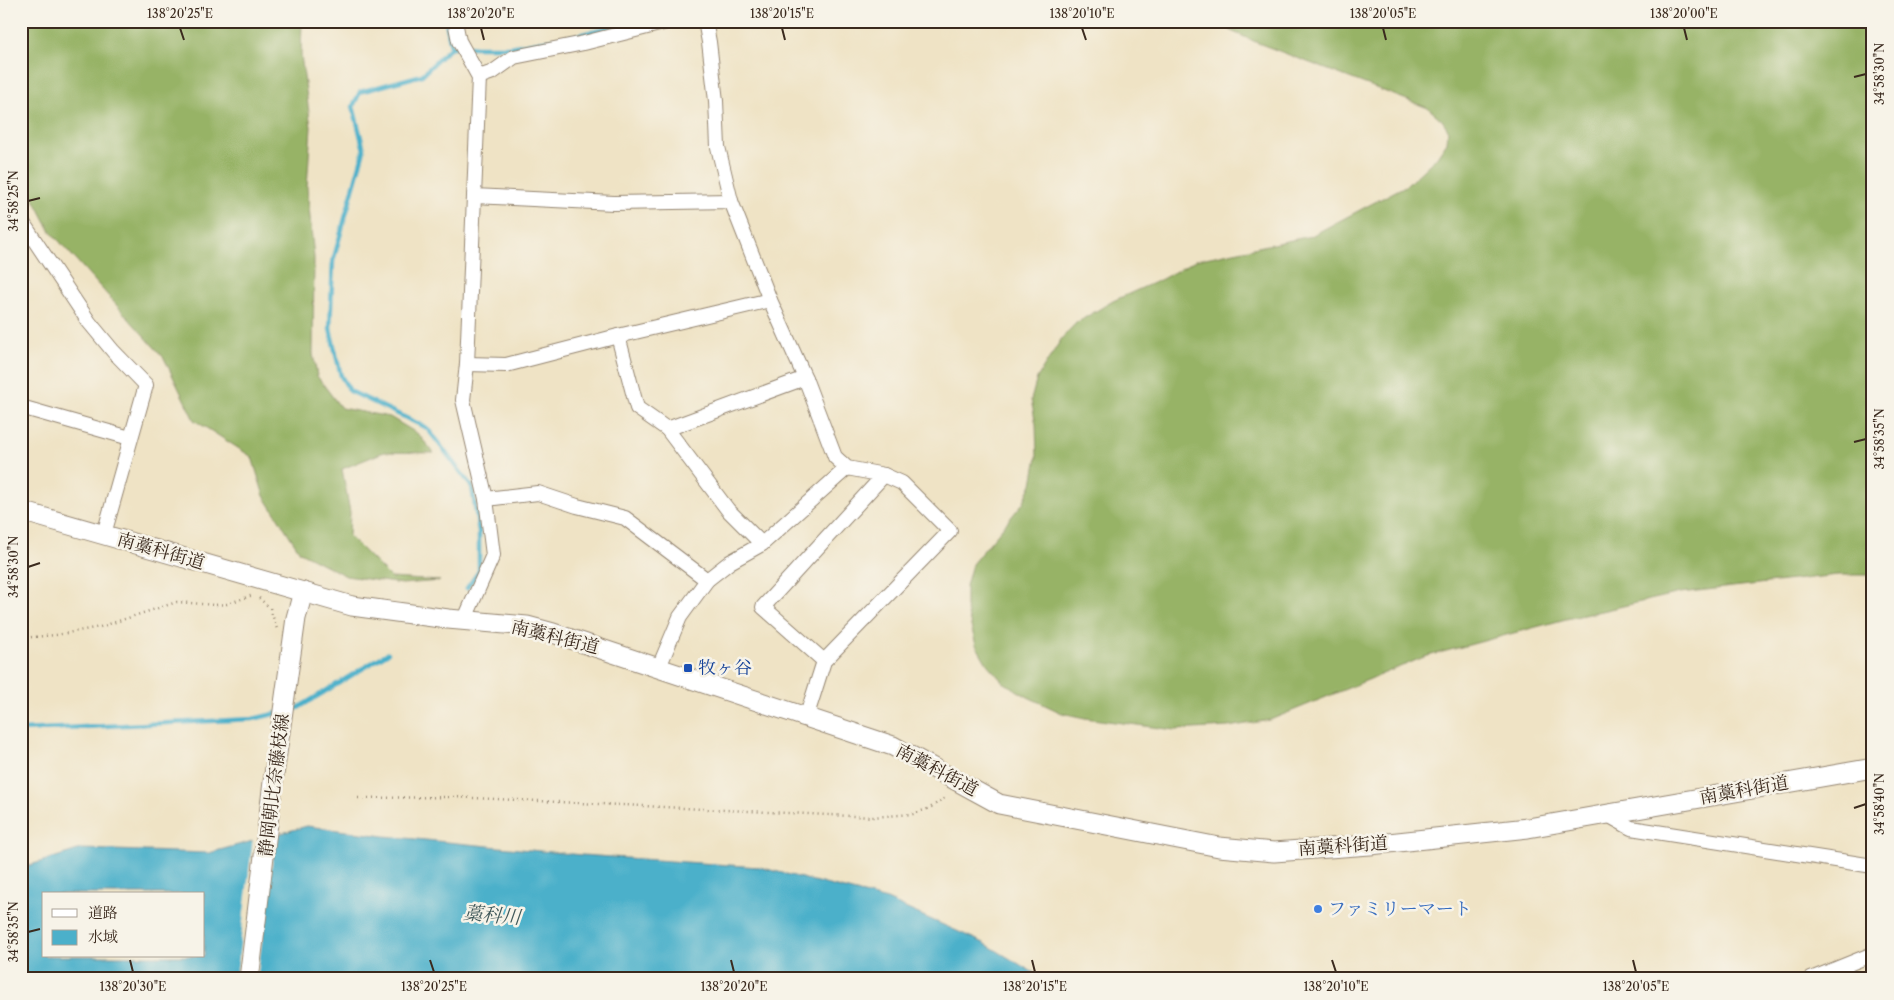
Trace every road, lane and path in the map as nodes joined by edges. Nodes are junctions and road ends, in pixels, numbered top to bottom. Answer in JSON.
{"nodes":[{"id":1,"x":455,"y":21,"type":"edge"},
{"id":2,"x":671,"y":21,"type":"edge"},
{"id":3,"x":705,"y":21,"type":"edge"},
{"id":4,"x":480,"y":77,"type":"junction"},
{"id":5,"x":474,"y":196,"type":"junction"},
{"id":6,"x":731,"y":201,"type":"junction"},
{"id":7,"x":21,"y":220,"type":"edge"},
{"id":8,"x":770,"y":300,"type":"junction"},
{"id":9,"x":618,"y":336,"type":"junction"},
{"id":10,"x":467,"y":364,"type":"junction"},
{"id":11,"x":805,"y":378,"type":"junction"},
{"id":12,"x":21,"y":407,"type":"edge"},
{"id":13,"x":667,"y":429,"type":"junction"},
{"id":14,"x":130,"y":438,"type":"junction"},
{"id":15,"x":847,"y":468,"type":"junction"},
{"id":16,"x":884,"y":475,"type":"junction"},
{"id":17,"x":486,"y":499,"type":"junction"},
{"id":18,"x":21,"y":511,"type":"edge"},
{"id":19,"x":104,"y":534,"type":"junction"},
{"id":20,"x":762,"y":544,"type":"junction"},
{"id":21,"x":707,"y":580,"type":"junction"},
{"id":22,"x":303,"y":592,"type":"junction"},
{"id":23,"x":247,"y":593,"type":"dead end"},
{"id":24,"x":253,"y":595,"type":"junction"},
{"id":25,"x":464,"y":621,"type":"junction"},
{"id":26,"x":278,"y":632,"type":"dead end"},
{"id":27,"x":21,"y":638,"type":"edge"},
{"id":28,"x":824,"y":661,"type":"junction"},
{"id":29,"x":659,"y":667,"type":"junction"},
{"id":30,"x":806,"y":718,"type":"junction"},
{"id":31,"x":1873,"y":768,"type":"edge"},
{"id":32,"x":358,"y":798,"type":"dead end"},
{"id":33,"x":946,"y":798,"type":"dead end"},
{"id":34,"x":1606,"y":814,"type":"junction"},
{"id":35,"x":1873,"y":866,"type":"edge"},
{"id":36,"x":1873,"y":954,"type":"edge"},
{"id":37,"x":249,"y":979,"type":"edge"},
{"id":38,"x":1811,"y":979,"type":"edge"}],
"edges":[{"from":1,"to":4,"type":"street"},
{"from":2,"to":4,"type":"street"},
{"from":3,"to":6,"type":"street"},
{"from":4,"to":5,"type":"street"},
{"from":5,"to":6,"type":"street"},
{"from":5,"to":10,"type":"street"},
{"from":6,"to":8,"type":"street"},
{"from":7,"to":14,"type":"street"},
{"from":8,"to":9,"type":"street"},
{"from":8,"to":11,"type":"street"},
{"from":9,"to":10,"type":"street"},
{"from":9,"to":13,"type":"street"},
{"from":10,"to":17,"type":"street"},
{"from":11,"to":13,"type":"street"},
{"from":11,"to":15,"type":"street"},
{"from":12,"to":14,"type":"street"},
{"from":13,"to":20,"type":"street"},
{"from":14,"to":19,"type":"street"},
{"from":15,"to":16,"type":"street"},
{"from":15,"to":20,"type":"street"},
{"from":16,"to":28,"type":"street"},
{"from":16,"to":28,"type":"street"},
{"from":17,"to":21,"type":"street"},
{"from":17,"to":25,"type":"street"},
{"from":18,"to":19,"type":"main road","name":"南藁科街道"},
{"from":19,"to":22,"type":"main road","name":"南藁科街道"},
{"from":20,"to":21,"type":"street"},
{"from":21,"to":29,"type":"street"},
{"from":22,"to":25,"type":"main road","name":"南藁科街道"},
{"from":22,"to":37,"type":"main road","name":"静岡朝比奈藤枝線"},
{"from":23,"to":24,"type":"path"},
{"from":24,"to":26,"type":"path"},
{"from":24,"to":27,"type":"path"},
{"from":25,"to":29,"type":"main road","name":"南藁科街道"},
{"from":28,"to":30,"type":"street"},
{"from":29,"to":30,"type":"main road","name":"南藁科街道"},
{"from":30,"to":34,"type":"main road","name":"南藁科街道"},
{"from":31,"to":34,"type":"main road","name":"南藁科街道"},
{"from":32,"to":33,"type":"path"},
{"from":34,"to":35,"type":"street"},
{"from":36,"to":38,"type":"street"}]}
